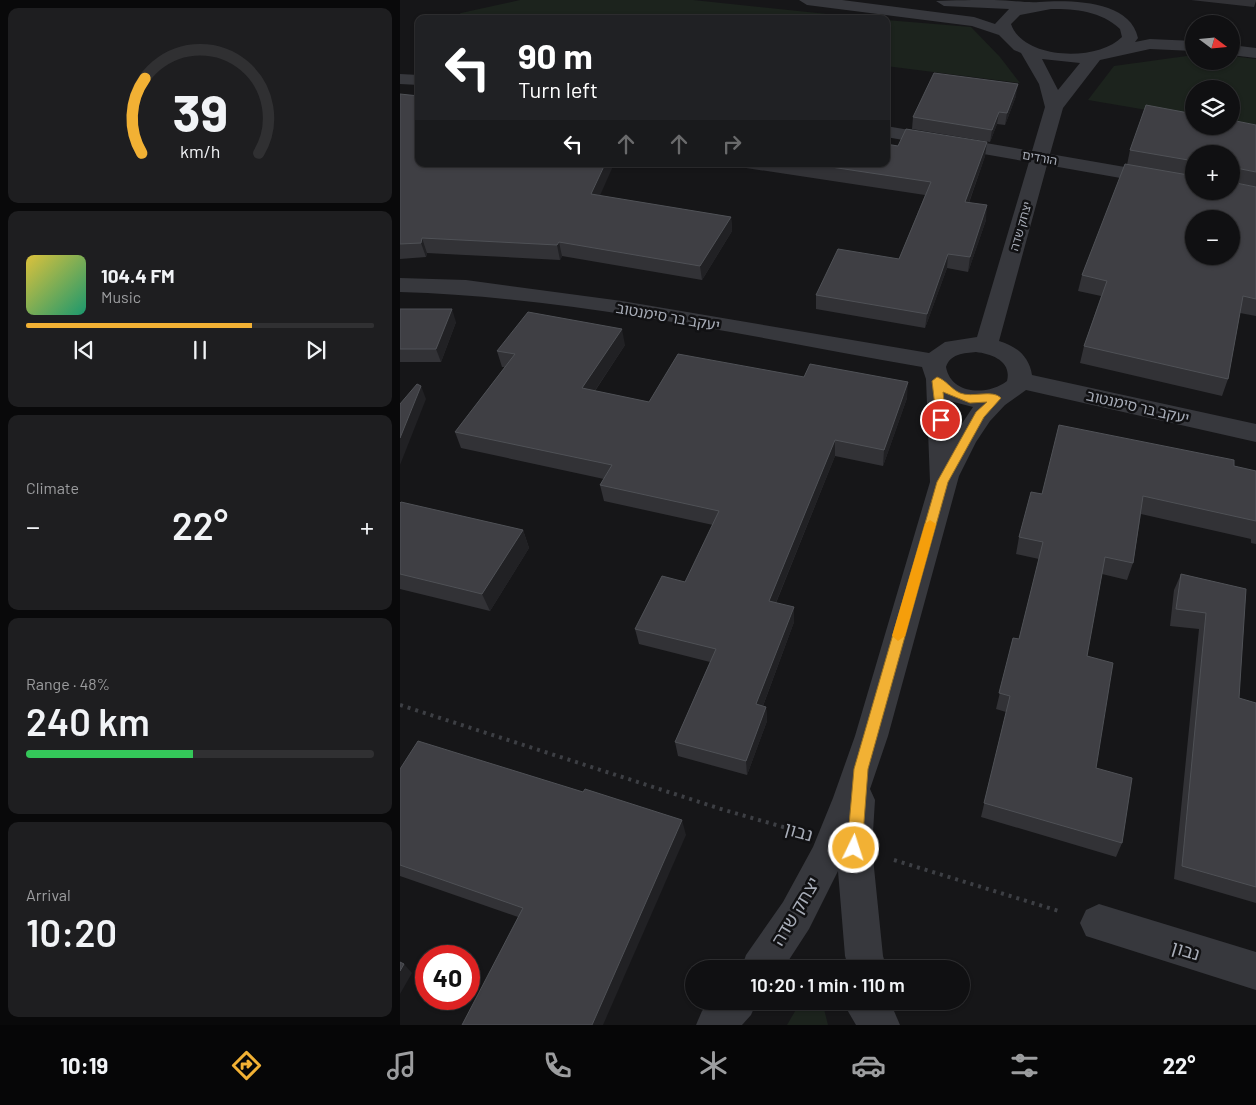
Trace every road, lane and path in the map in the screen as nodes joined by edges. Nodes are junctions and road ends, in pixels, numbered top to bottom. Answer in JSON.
{"nodes":[{"id":1,"x":807,"y":0,"type":"edge"},
{"id":2,"x":938,"y":0,"type":"edge"},
{"id":3,"x":1073,"y":2,"type":"edge"},
{"id":4,"x":1038,"y":5,"type":"junction"},
{"id":5,"x":1124,"y":22,"type":"junction"},
{"id":6,"x":1003,"y":31,"type":"junction"},
{"id":7,"x":1185,"y":35,"type":"edge"},
{"id":8,"x":1240,"y":41,"type":"edge"},
{"id":9,"x":1256,"y":42,"type":"edge"},
{"id":10,"x":1185,"y":46,"type":"edge"},
{"id":11,"x":1028,"y":50,"type":"junction"},
{"id":12,"x":1118,"y":50,"type":"junction"},
{"id":13,"x":1240,"y":51,"type":"edge"},
{"id":14,"x":1256,"y":53,"type":"edge"},
{"id":15,"x":1094,"y":57,"type":"junction"},
{"id":16,"x":400,"y":79,"type":"edge"},
{"id":17,"x":415,"y":80,"type":"edge"},
{"id":18,"x":1054,"y":107,"type":"junction"},
{"id":19,"x":890,"y":132,"type":"edge"},
{"id":20,"x":1040,"y":157,"type":"junction"},
{"id":21,"x":1185,"y":183,"type":"edge"},
{"id":22,"x":400,"y":284,"type":"edge"},
{"id":23,"x":986,"y":345,"type":"junction"},
{"id":24,"x":936,"y":371,"type":"junction"},
{"id":25,"x":1019,"y":380,"type":"junction"},
{"id":26,"x":996,"y":398,"type":"junction"},
{"id":27,"x":1256,"y":433,"type":"edge"},
{"id":28,"x":942,"y":482,"type":"junction"},
{"id":29,"x":400,"y":706,"type":"edge"},
{"id":30,"x":844,"y":844,"type":"junction"},
{"id":31,"x":1099,"y":923,"type":"joint"},
{"id":32,"x":766,"y":960,"type":"edge"},
{"id":33,"x":865,"y":960,"type":"edge"},
{"id":34,"x":1256,"y":972,"type":"edge"},
{"id":35,"x":869,"y":1010,"type":"edge"},
{"id":36,"x":878,"y":1010,"type":"edge"},
{"id":37,"x":881,"y":1025,"type":"edge"}],
"edges":[{"from":1,"to":6,"type":"street"},
{"from":2,"to":4,"type":"street"},
{"from":3,"to":4,"type":"street"},
{"from":3,"to":5,"type":"street"},
{"from":4,"to":6,"type":"street"},
{"from":5,"to":7,"type":"street"},
{"from":5,"to":12,"type":"street"},
{"from":6,"to":11,"type":"street"},
{"from":8,"to":9,"type":"street"},
{"from":10,"to":12,"type":"street"},
{"from":11,"to":15,"type":"street"},
{"from":11,"to":18,"type":"street"},
{"from":12,"to":15,"type":"street"},
{"from":13,"to":14,"type":"street"},
{"from":15,"to":18,"type":"street","name":"יצחק שדה"},
{"from":16,"to":17,"type":"street"},
{"from":18,"to":20,"type":"street","name":"יצחק שדה"},
{"from":19,"to":20,"type":"street","name":"הורדים"},
{"from":20,"to":21,"type":"street","name":"הורדים"},
{"from":20,"to":23,"type":"street","name":"יצחק שדה"},
{"from":22,"to":24,"type":"street","name":"יעקב בר סימנטוב"},
{"from":23,"to":24,"type":"street"},
{"from":23,"to":25,"type":"street"},
{"from":24,"to":26,"type":"street"},
{"from":24,"to":28,"type":"street","name":"יצחק שדה"},
{"from":25,"to":26,"type":"street"},
{"from":25,"to":27,"type":"street","name":"יעקב בר סימנטוב"},
{"from":26,"to":28,"type":"street","name":"יצחק שדה"},
{"from":28,"to":30,"type":"street","name":"יצחק שדה"},
{"from":29,"to":30,"type":"path","name":"נבון"},
{"from":30,"to":31,"type":"path","name":"נבון"},
{"from":30,"to":32,"type":"street","name":"יצחק שדה"},
{"from":30,"to":33,"type":"street","name":"יצחק שדה"},
{"from":31,"to":34,"type":"street","name":"נבון"},
{"from":35,"to":37,"type":"street"},
{"from":36,"to":37,"type":"street"}]}
